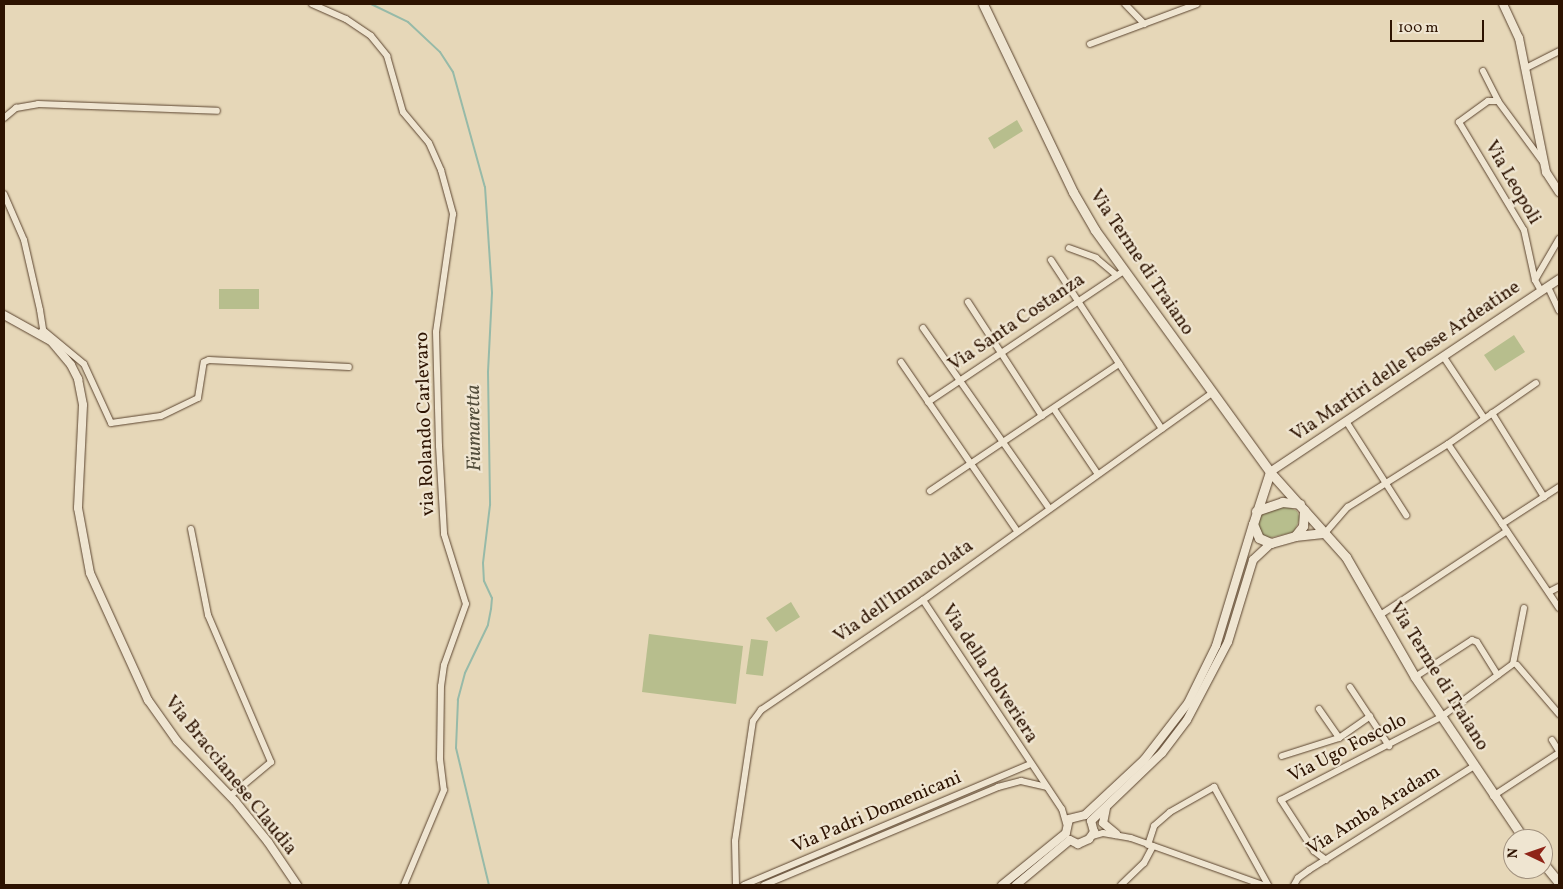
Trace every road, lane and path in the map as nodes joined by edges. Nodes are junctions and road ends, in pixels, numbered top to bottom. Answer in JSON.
{"nodes":[{"id":1,"x":312,"y":4,"type":"edge"},
{"id":2,"x":1126,"y":4,"type":"edge"},
{"id":3,"x":1198,"y":4,"type":"edge"},
{"id":4,"x":1503,"y":4,"type":"edge"},
{"id":5,"x":986,"y":5,"type":"edge"},
{"id":6,"x":1144,"y":24,"type":"junction"},
{"id":7,"x":1090,"y":44,"type":"dead end"},
{"id":8,"x":1559,"y":51,"type":"edge"},
{"id":9,"x":1526,"y":68,"type":"junction"},
{"id":10,"x":1482,"y":71,"type":"dead end"},
{"id":11,"x":1498,"y":101,"type":"junction"},
{"id":12,"x":217,"y":111,"type":"dead end"},
{"id":13,"x":4,"y":118,"type":"edge"},
{"id":14,"x":1544,"y":163,"type":"junction"},
{"id":15,"x":1559,"y":192,"type":"edge"},
{"id":16,"x":4,"y":194,"type":"edge"},
{"id":17,"x":1559,"y":239,"type":"edge"},
{"id":18,"x":1069,"y":248,"type":"dead end"},
{"id":19,"x":1051,"y":260,"type":"dead end"},
{"id":20,"x":1120,"y":273,"type":"junction"},
{"id":21,"x":1559,"y":279,"type":"edge"},
{"id":22,"x":1535,"y":280,"type":"junction"},
{"id":23,"x":1545,"y":289,"type":"junction"},
{"id":24,"x":1077,"y":301,"type":"junction"},
{"id":25,"x":968,"y":302,"type":"dead end"},
{"id":26,"x":1559,"y":311,"type":"edge"},
{"id":27,"x":4,"y":315,"type":"edge"},
{"id":28,"x":923,"y":328,"type":"dead end"},
{"id":29,"x":42,"y":331,"type":"junction"},
{"id":30,"x":1002,"y":351,"type":"junction"},
{"id":31,"x":1443,"y":356,"type":"junction"},
{"id":32,"x":901,"y":362,"type":"dead end"},
{"id":33,"x":1119,"y":364,"type":"junction"},
{"id":34,"x":349,"y":367,"type":"dead end"},
{"id":35,"x":960,"y":381,"type":"junction"},
{"id":36,"x":1536,"y":382,"type":"dead end"},
{"id":37,"x":1211,"y":394,"type":"junction"},
{"id":38,"x":928,"y":402,"type":"junction"},
{"id":39,"x":1054,"y":409,"type":"junction"},
{"id":40,"x":1492,"y":413,"type":"junction"},
{"id":41,"x":1042,"y":416,"type":"junction"},
{"id":42,"x":1484,"y":418,"type":"junction"},
{"id":43,"x":1346,"y":421,"type":"junction"},
{"id":44,"x":1162,"y":429,"type":"junction"},
{"id":45,"x":1004,"y":442,"type":"junction"},
{"id":46,"x":1448,"y":444,"type":"junction"},
{"id":47,"x":971,"y":464,"type":"junction"},
{"id":48,"x":1270,"y":472,"type":"junction"},
{"id":49,"x":1098,"y":473,"type":"junction"},
{"id":50,"x":1386,"y":483,"type":"junction"},
{"id":51,"x":1559,"y":487,"type":"edge"},
{"id":52,"x":930,"y":491,"type":"dead end"},
{"id":53,"x":1544,"y":497,"type":"junction"},
{"id":54,"x":1302,"y":507,"type":"junction"},
{"id":55,"x":1049,"y":508,"type":"junction"},
{"id":56,"x":1256,"y":511,"type":"junction"},
{"id":57,"x":1406,"y":515,"type":"dead end"},
{"id":58,"x":1253,"y":524,"type":"junction"},
{"id":59,"x":1502,"y":524,"type":"junction"},
{"id":60,"x":191,"y":529,"type":"dead end"},
{"id":61,"x":1017,"y":531,"type":"junction"},
{"id":62,"x":1507,"y":531,"type":"junction"},
{"id":63,"x":1325,"y":533,"type":"junction"},
{"id":64,"x":1295,"y":536,"type":"junction"},
{"id":65,"x":1271,"y":543,"type":"junction"},
{"id":66,"x":1559,"y":587,"type":"edge"},
{"id":67,"x":1549,"y":592,"type":"junction"},
{"id":68,"x":923,"y":600,"type":"junction"},
{"id":69,"x":1524,"y":608,"type":"dead end"},
{"id":70,"x":1559,"y":608,"type":"edge"},
{"id":71,"x":1380,"y":615,"type":"junction"},
{"id":72,"x":1517,"y":665,"type":"dead end"},
{"id":73,"x":1498,"y":675,"type":"junction"},
{"id":74,"x":1415,"y":677,"type":"junction"},
{"id":75,"x":1350,"y":687,"type":"dead end"},
{"id":76,"x":1319,"y":709,"type":"dead end"},
{"id":77,"x":1559,"y":714,"type":"edge"},
{"id":78,"x":1370,"y":716,"type":"junction"},
{"id":79,"x":1441,"y":717,"type":"junction"},
{"id":80,"x":1339,"y":738,"type":"junction"},
{"id":81,"x":1552,"y":740,"type":"dead end"},
{"id":82,"x":1389,"y":746,"type":"junction"},
{"id":83,"x":1559,"y":752,"type":"edge"},
{"id":84,"x":1282,"y":756,"type":"dead end"},
{"id":85,"x":1474,"y":766,"type":"junction"},
{"id":86,"x":1033,"y":768,"type":"junction"},
{"id":87,"x":1022,"y":769,"type":"junction"},
{"id":88,"x":1027,"y":781,"type":"junction"},
{"id":89,"x":1046,"y":787,"type":"junction"},
{"id":90,"x":230,"y":796,"type":"junction"},
{"id":91,"x":1493,"y":796,"type":"junction"},
{"id":92,"x":1108,"y":803,"type":"junction"},
{"id":93,"x":1062,"y":809,"type":"junction"},
{"id":94,"x":1075,"y":815,"type":"junction"},
{"id":95,"x":1066,"y":823,"type":"junction"},
{"id":96,"x":1090,"y":825,"type":"junction"},
{"id":97,"x":1517,"y":829,"type":"edge"},
{"id":98,"x":1116,"y":834,"type":"junction"},
{"id":99,"x":1068,"y":836,"type":"junction"},
{"id":100,"x":1150,"y":845,"type":"junction"},
{"id":101,"x":1326,"y":860,"type":"junction"},
{"id":102,"x":297,"y":885,"type":"edge"},
{"id":103,"x":404,"y":885,"type":"edge"},
{"id":104,"x":736,"y":885,"type":"edge"},
{"id":105,"x":744,"y":885,"type":"edge"},
{"id":106,"x":764,"y":885,"type":"edge"},
{"id":107,"x":1002,"y":885,"type":"edge"},
{"id":108,"x":1016,"y":885,"type":"edge"},
{"id":109,"x":1121,"y":885,"type":"edge"},
{"id":110,"x":1263,"y":885,"type":"edge"},
{"id":111,"x":1268,"y":885,"type":"edge"},
{"id":112,"x":1294,"y":885,"type":"edge"}],
"edges":[{"from":1,"to":103,"type":"street","name":"via Rolando Carlevaro"},
{"from":2,"to":6,"type":"street"},
{"from":3,"to":6,"type":"street"},
{"from":4,"to":9,"type":"street"},
{"from":5,"to":20,"type":"main road","name":"Via Terme di Traiano"},
{"from":6,"to":7,"type":"street"},
{"from":8,"to":9,"type":"street"},
{"from":9,"to":14,"type":"street"},
{"from":10,"to":11,"type":"street"},
{"from":11,"to":14,"type":"street"},
{"from":11,"to":22,"type":"street","name":"Via Leopoli"},
{"from":12,"to":13,"type":"street"},
{"from":14,"to":15,"type":"street"},
{"from":16,"to":29,"type":"street"},
{"from":17,"to":22,"type":"street"},
{"from":18,"to":20,"type":"street","name":"Via Terme di Traiano"},
{"from":19,"to":24,"type":"street"},
{"from":20,"to":24,"type":"street","name":"Via Santa Costanza"},
{"from":20,"to":37,"type":"main road","name":"Via Terme di Traiano"},
{"from":21,"to":23,"type":"street","name":"Via Martiri delle Fosse Ardeatine"},
{"from":22,"to":23,"type":"street","name":"Via Leopoli"},
{"from":23,"to":26,"type":"street","name":"Via Leopoli"},
{"from":23,"to":31,"type":"street","name":"Via Martiri delle Fosse Ardeatine"},
{"from":24,"to":30,"type":"street","name":"Via Santa Costanza"},
{"from":24,"to":33,"type":"street"},
{"from":25,"to":30,"type":"street"},
{"from":27,"to":29,"type":"street","name":"Via Braccianese Claudia"},
{"from":28,"to":35,"type":"street"},
{"from":29,"to":34,"type":"street"},
{"from":29,"to":90,"type":"street","name":"Via Braccianese Claudia"},
{"from":30,"to":35,"type":"street","name":"Via Santa Costanza"},
{"from":30,"to":41,"type":"street"},
{"from":31,"to":42,"type":"street"},
{"from":31,"to":43,"type":"street","name":"Via Martiri delle Fosse Ardeatine"},
{"from":32,"to":38,"type":"street"},
{"from":33,"to":39,"type":"street"},
{"from":33,"to":44,"type":"street"},
{"from":35,"to":38,"type":"street","name":"Via Santa Costanza"},
{"from":35,"to":45,"type":"street"},
{"from":36,"to":40,"type":"street"},
{"from":37,"to":44,"type":"street","name":"Via dell'Immacolata"},
{"from":37,"to":48,"type":"main road","name":"Via Terme di Traiano"},
{"from":38,"to":47,"type":"street"},
{"from":39,"to":41,"type":"street"},
{"from":39,"to":49,"type":"street"},
{"from":40,"to":42,"type":"street"},
{"from":40,"to":53,"type":"street"},
{"from":41,"to":45,"type":"street"},
{"from":42,"to":46,"type":"street"},
{"from":43,"to":48,"type":"street","name":"Via Martiri delle Fosse Ardeatine"},
{"from":43,"to":50,"type":"street"},
{"from":44,"to":49,"type":"street","name":"Via dell'Immacolata"},
{"from":45,"to":47,"type":"street"},
{"from":45,"to":55,"type":"street"},
{"from":46,"to":50,"type":"street"},
{"from":46,"to":59,"type":"street"},
{"from":47,"to":52,"type":"street"},
{"from":47,"to":61,"type":"street"},
{"from":48,"to":54,"type":"main road","name":"Via Terme di Traiano"},
{"from":48,"to":56,"type":"main road"},
{"from":49,"to":55,"type":"street","name":"Via dell'Immacolata"},
{"from":50,"to":57,"type":"street"},
{"from":50,"to":63,"type":"street"},
{"from":51,"to":53,"type":"street"},
{"from":53,"to":59,"type":"street"},
{"from":54,"to":56,"type":"main road"},
{"from":54,"to":63,"type":"main road","name":"Via Terme di Traiano"},
{"from":54,"to":64,"type":"main road"},
{"from":55,"to":61,"type":"street","name":"Via dell'Immacolata"},
{"from":56,"to":58,"type":"main road"},
{"from":58,"to":65,"type":"main road"},
{"from":58,"to":96,"type":"street"},
{"from":59,"to":62,"type":"street"},
{"from":60,"to":90,"type":"street"},
{"from":61,"to":68,"type":"street","name":"Via dell'Immacolata"},
{"from":62,"to":67,"type":"street"},
{"from":62,"to":71,"type":"street"},
{"from":63,"to":64,"type":"main road"},
{"from":63,"to":71,"type":"main road","name":"Via Terme di Traiano"},
{"from":64,"to":65,"type":"main road"},
{"from":65,"to":92,"type":"street"},
{"from":66,"to":67,"type":"street"},
{"from":67,"to":70,"type":"street"},
{"from":68,"to":86,"type":"street","name":"Via della Polveriera"},
{"from":68,"to":104,"type":"street","name":"Via dell'Immacolata"},
{"from":69,"to":73,"type":"street","name":"Via Ugo Foscolo"},
{"from":71,"to":74,"type":"main road","name":"Via Terme di Traiano"},
{"from":72,"to":77,"type":"street"},
{"from":73,"to":74,"type":"street"},
{"from":73,"to":79,"type":"street","name":"Via Ugo Foscolo"},
{"from":74,"to":79,"type":"main road","name":"Via Terme di Traiano"},
{"from":75,"to":78,"type":"street"},
{"from":76,"to":80,"type":"street"},
{"from":78,"to":80,"type":"street"},
{"from":78,"to":82,"type":"street"},
{"from":79,"to":82,"type":"street","name":"Via Ugo Foscolo"},
{"from":79,"to":85,"type":"main road","name":"Via Terme di Traiano"},
{"from":80,"to":84,"type":"street"},
{"from":81,"to":83,"type":"street"},
{"from":82,"to":101,"type":"street","name":"Via Ugo Foscolo"},
{"from":83,"to":91,"type":"street"},
{"from":85,"to":91,"type":"main road","name":"Via Terme di Traiano"},
{"from":85,"to":101,"type":"street","name":"Via Amba Aradam"},
{"from":86,"to":87,"type":"street","name":"Via Padri Domenicani"},
{"from":86,"to":88,"type":"street"},
{"from":86,"to":89,"type":"street","name":"Via della Polveriera"},
{"from":87,"to":88,"type":"street"},
{"from":87,"to":105,"type":"street","name":"Via Padri Domenicani"},
{"from":88,"to":89,"type":"street","name":"Via Padri Domenicani"},
{"from":88,"to":106,"type":"street","name":"Via Padri Domenicani"},
{"from":89,"to":93,"type":"street","name":"Via della Polveriera"},
{"from":90,"to":102,"type":"street","name":"Via Braccianese Claudia"},
{"from":91,"to":97,"type":"main road","name":"Via Terme di Traiano"},
{"from":92,"to":96,"type":"street"},
{"from":92,"to":98,"type":"street"},
{"from":93,"to":94,"type":"street","name":"Via della Polveriera"},
{"from":93,"to":95,"type":"street","name":"Via della Polveriera"},
{"from":94,"to":95,"type":"street"},
{"from":94,"to":96,"type":"street"},
{"from":95,"to":99,"type":"street"},
{"from":96,"to":98,"type":"street"},
{"from":96,"to":99,"type":"street"},
{"from":98,"to":100,"type":"street"},
{"from":99,"to":107,"type":"street"},
{"from":99,"to":108,"type":"street"},
{"from":100,"to":109,"type":"street"},
{"from":100,"to":110,"type":"street"},
{"from":100,"to":111,"type":"street"},
{"from":101,"to":112,"type":"street","name":"Via Amba Aradam"}]}
